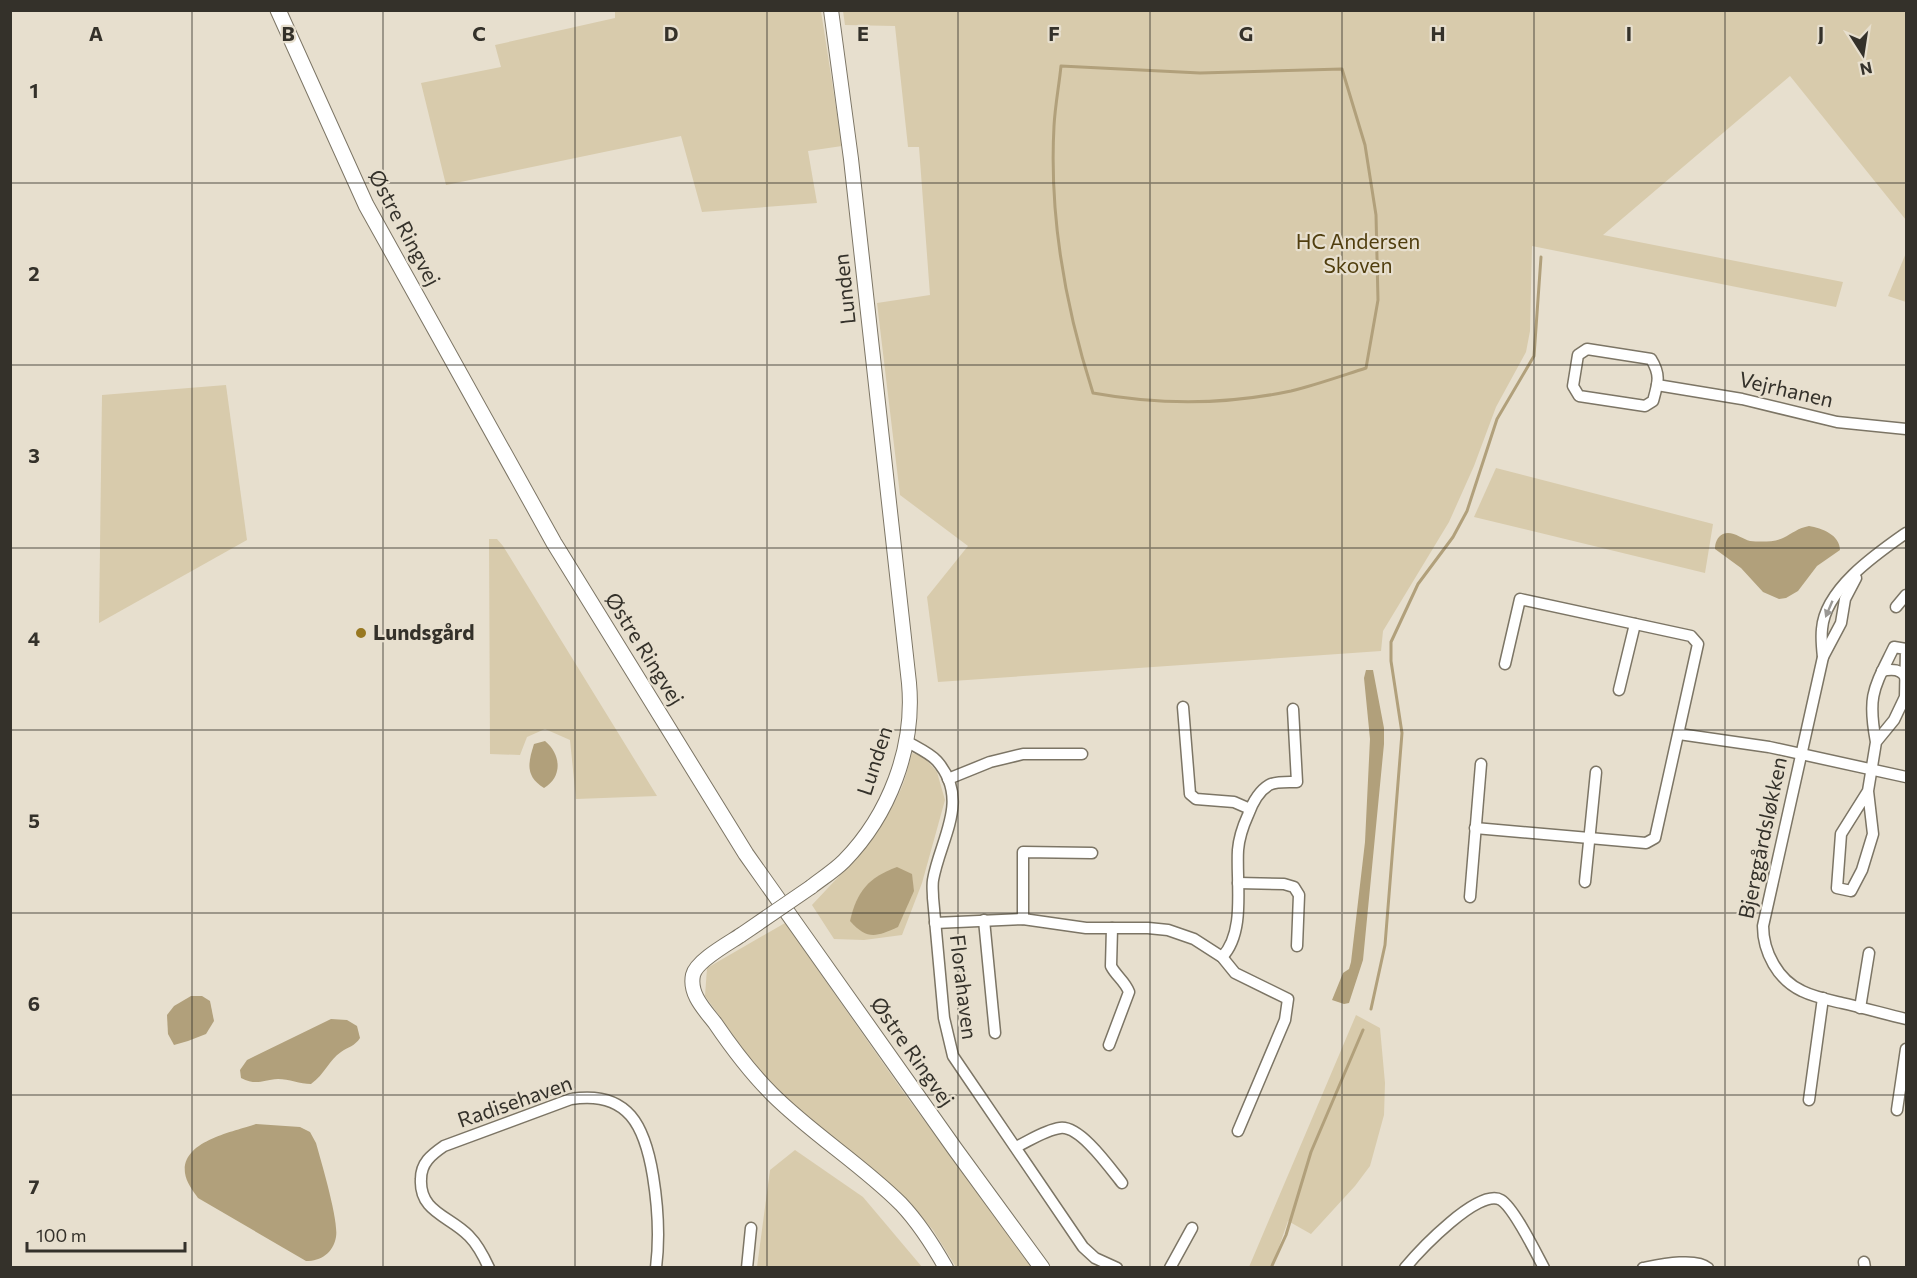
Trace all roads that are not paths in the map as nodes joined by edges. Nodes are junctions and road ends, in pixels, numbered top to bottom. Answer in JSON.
{"nodes":[{"id":1,"x":278,"y":10,"type":"edge"},
{"id":2,"x":831,"y":10,"type":"edge"},
{"id":3,"x":1657,"y":385,"type":"junction"},
{"id":4,"x":1906,"y":429,"type":"edge"},
{"id":5,"x":1906,"y":533,"type":"edge"},
{"id":6,"x":1859,"y":571,"type":"junction"},
{"id":7,"x":1906,"y":595,"type":"edge"},
{"id":8,"x":1896,"y":607,"type":"dead end"},
{"id":9,"x":1635,"y":624,"type":"junction"},
{"id":10,"x":1822,"y":657,"type":"junction"},
{"id":11,"x":1505,"y":664,"type":"dead end"},
{"id":12,"x":1882,"y":671,"type":"junction"},
{"id":13,"x":1906,"y":679,"type":"edge"},
{"id":14,"x":1619,"y":690,"type":"dead end"},
{"id":15,"x":1183,"y":707,"type":"dead end"},
{"id":16,"x":1293,"y":709,"type":"dead end"},
{"id":17,"x":1679,"y":734,"type":"junction"},
{"id":18,"x":906,"y":741,"type":"junction"},
{"id":19,"x":1876,"y":742,"type":"junction"},
{"id":20,"x":1082,"y":754,"type":"dead end"},
{"id":21,"x":1800,"y":754,"type":"junction"},
{"id":22,"x":1481,"y":764,"type":"dead end"},
{"id":23,"x":1872,"y":769,"type":"junction"},
{"id":24,"x":1596,"y":772,"type":"dead end"},
{"id":25,"x":1906,"y":777,"type":"edge"},
{"id":26,"x":948,"y":779,"type":"junction"},
{"id":27,"x":1868,"y":791,"type":"junction"},
{"id":28,"x":1250,"y":809,"type":"junction"},
{"id":29,"x":1475,"y":828,"type":"junction"},
{"id":30,"x":1590,"y":838,"type":"junction"},
{"id":31,"x":1092,"y":853,"type":"dead end"},
{"id":32,"x":1585,"y":882,"type":"dead end"},
{"id":33,"x":1238,"y":883,"type":"junction"},
{"id":34,"x":1470,"y":897,"type":"dead end"},
{"id":35,"x":1023,"y":919,"type":"junction"},
{"id":36,"x":984,"y":920,"type":"junction"},
{"id":37,"x":935,"y":923,"type":"junction"},
{"id":38,"x":1112,"y":928,"type":"junction"},
{"id":39,"x":1296,"y":946,"type":"dead end"},
{"id":40,"x":1869,"y":953,"type":"dead end"},
{"id":41,"x":1222,"y":957,"type":"junction"},
{"id":42,"x":1823,"y":999,"type":"junction"},
{"id":43,"x":1860,"y":1008,"type":"junction"},
{"id":44,"x":1906,"y":1019,"type":"edge"},
{"id":45,"x":995,"y":1033,"type":"dead end"},
{"id":46,"x":1109,"y":1045,"type":"dead end"},
{"id":47,"x":1906,"y":1049,"type":"edge"},
{"id":48,"x":1809,"y":1100,"type":"dead end"},
{"id":49,"x":1897,"y":1110,"type":"dead end"},
{"id":50,"x":1238,"y":1131,"type":"dead end"},
{"id":51,"x":1016,"y":1147,"type":"junction"},
{"id":52,"x":1122,"y":1183,"type":"dead end"},
{"id":53,"x":751,"y":1228,"type":"dead end"},
{"id":54,"x":1192,"y":1228,"type":"dead end"},
{"id":55,"x":489,"y":1268,"type":"edge"},
{"id":56,"x":656,"y":1268,"type":"edge"},
{"id":57,"x":747,"y":1268,"type":"edge"},
{"id":58,"x":946,"y":1268,"type":"edge"},
{"id":59,"x":1042,"y":1268,"type":"edge"},
{"id":60,"x":1117,"y":1268,"type":"edge"},
{"id":61,"x":1170,"y":1268,"type":"edge"},
{"id":62,"x":1405,"y":1268,"type":"edge"},
{"id":63,"x":1544,"y":1268,"type":"edge"},
{"id":64,"x":1643,"y":1268,"type":"edge"},
{"id":65,"x":1708,"y":1268,"type":"edge"}],
"edges":[{"from":1,"to":59,"type":"main road","name":"Østre Ringvej"},
{"from":2,"to":18,"type":"street","name":"Lunden"},
{"from":3,"to":3,"type":"street"},
{"from":3,"to":4,"type":"street","name":"Vejrhanen"},
{"from":5,"to":6,"type":"street","name":"Bjerggårdsløkken"},
{"from":6,"to":10,"type":"street","name":"Bjerggårdsløkken"},
{"from":6,"to":10,"type":"street","name":"Bjerggårdsløkken","one_way":true},
{"from":7,"to":8,"type":"street"},
{"from":9,"to":11,"type":"street"},
{"from":9,"to":14,"type":"street"},
{"from":9,"to":17,"type":"street"},
{"from":10,"to":21,"type":"street","name":"Bjerggårdsløkken"},
{"from":12,"to":13,"type":"street"},
{"from":12,"to":13,"type":"street"},
{"from":12,"to":19,"type":"street"},
{"from":13,"to":19,"type":"street"},
{"from":15,"to":28,"type":"street"},
{"from":16,"to":28,"type":"street"},
{"from":17,"to":21,"type":"street"},
{"from":17,"to":30,"type":"street"},
{"from":18,"to":26,"type":"street","name":"Florahaven"},
{"from":18,"to":58,"type":"street","name":"Lunden","bridge":true},
{"from":19,"to":23,"type":"street"},
{"from":20,"to":26,"type":"street"},
{"from":21,"to":23,"type":"street"},
{"from":21,"to":42,"type":"street","name":"Bjerggårdsløkken"},
{"from":22,"to":29,"type":"street"},
{"from":23,"to":25,"type":"street"},
{"from":23,"to":27,"type":"street"},
{"from":24,"to":30,"type":"street"},
{"from":26,"to":37,"type":"street","name":"Florahaven"},
{"from":27,"to":27,"type":"street"},
{"from":28,"to":33,"type":"street"},
{"from":29,"to":30,"type":"street"},
{"from":29,"to":34,"type":"street"},
{"from":30,"to":32,"type":"street"},
{"from":31,"to":35,"type":"street"},
{"from":33,"to":39,"type":"street"},
{"from":33,"to":41,"type":"street"},
{"from":35,"to":36,"type":"street"},
{"from":35,"to":38,"type":"street"},
{"from":36,"to":37,"type":"street"},
{"from":36,"to":45,"type":"street"},
{"from":37,"to":51,"type":"street","name":"Florahaven"},
{"from":38,"to":41,"type":"street"},
{"from":38,"to":46,"type":"street"},
{"from":40,"to":43,"type":"street"},
{"from":41,"to":50,"type":"street"},
{"from":42,"to":43,"type":"street","name":"Bjerggårdsløkken"},
{"from":42,"to":48,"type":"street"},
{"from":43,"to":44,"type":"street","name":"Bjerggårdsløkken"},
{"from":47,"to":49,"type":"street"},
{"from":51,"to":52,"type":"street"},
{"from":51,"to":60,"type":"street","name":"Florahaven"},
{"from":53,"to":57,"type":"street"},
{"from":54,"to":61,"type":"street"},
{"from":55,"to":56,"type":"street","name":"Radisehaven"},
{"from":62,"to":63,"type":"street"},
{"from":64,"to":65,"type":"street"}]}
